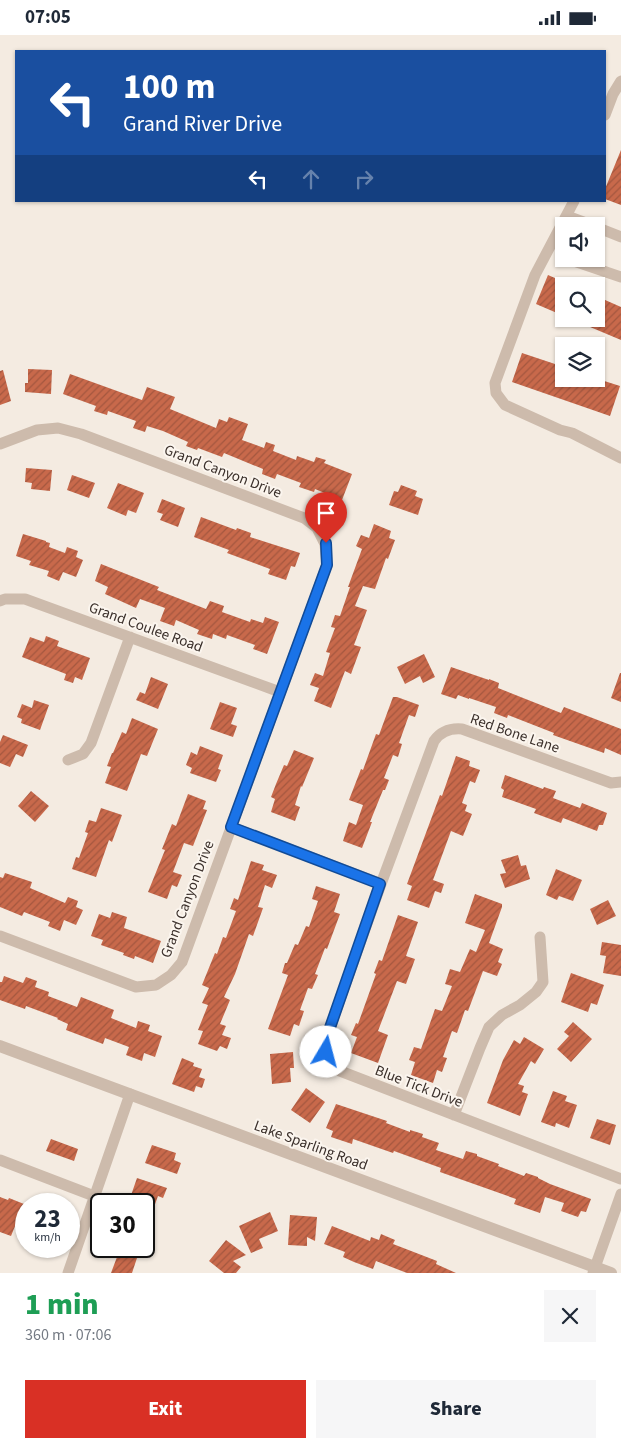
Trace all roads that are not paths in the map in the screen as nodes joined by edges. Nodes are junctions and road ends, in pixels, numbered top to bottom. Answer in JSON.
{"nodes":[{"id":1,"x":621,"y":81,"type":"edge"},
{"id":2,"x":606,"y":112,"type":"edge"},
{"id":3,"x":574,"y":202,"type":"edge"},
{"id":4,"x":567,"y":216,"type":"joint"},
{"id":5,"x":605,"y":231,"type":"edge"},
{"id":6,"x":621,"y":237,"type":"edge"},
{"id":7,"x":548,"y":252,"type":"junction"},
{"id":8,"x":555,"y":254,"type":"edge"},
{"id":9,"x":592,"y":267,"type":"edge"},
{"id":10,"x":621,"y":277,"type":"edge"},
{"id":11,"x":0,"y":444,"type":"edge"},
{"id":12,"x":621,"y":458,"type":"edge"},
{"id":13,"x":0,"y":601,"type":"edge"},
{"id":14,"x":130,"y":637,"type":"junction"},
{"id":15,"x":280,"y":692,"type":"junction"},
{"id":16,"x":68,"y":760,"type":"dead end"},
{"id":17,"x":621,"y":781,"type":"edge"},
{"id":18,"x":231,"y":827,"type":"junction"},
{"id":19,"x":380,"y":884,"type":"junction"},
{"id":20,"x":0,"y":936,"type":"edge"},
{"id":21,"x":540,"y":937,"type":"dead end"},
{"id":22,"x":0,"y":1046,"type":"edge"},
{"id":23,"x":130,"y":1094,"type":"junction"},
{"id":24,"x":454,"y":1115,"type":"junction"},
{"id":25,"x":0,"y":1159,"type":"edge"},
{"id":26,"x":621,"y":1179,"type":"edge"},
{"id":27,"x":95,"y":1193,"type":"edge"},
{"id":28,"x":90,"y":1194,"type":"edge"},
{"id":29,"x":621,"y":1194,"type":"edge"},
{"id":30,"x":90,"y":1208,"type":"edge"},
{"id":31,"x":594,"y":1270,"type":"edge"},
{"id":32,"x":68,"y":1273,"type":"edge"},
{"id":33,"x":611,"y":1273,"type":"edge"}],
"edges":[{"from":1,"to":2,"type":"street"},
{"from":3,"to":4,"type":"street"},
{"from":4,"to":7,"type":"street"},
{"from":5,"to":6,"type":"street"},
{"from":7,"to":8,"type":"street"},
{"from":7,"to":12,"type":"street"},
{"from":9,"to":10,"type":"street"},
{"from":11,"to":15,"type":"street","name":"Grand Canyon Drive"},
{"from":13,"to":14,"type":"street","name":"Grand Coulee Road"},
{"from":14,"to":15,"type":"street","name":"Grand Coulee Road"},
{"from":14,"to":16,"type":"street"},
{"from":15,"to":18,"type":"street","name":"Grand Canyon Drive"},
{"from":17,"to":19,"type":"street","name":"Red Bone Lane"},
{"from":18,"to":19,"type":"street"},
{"from":18,"to":20,"type":"street","name":"Grand Canyon Drive"},
{"from":19,"to":24,"type":"street","name":"Blue Tick Drive"},
{"from":21,"to":24,"type":"street"},
{"from":22,"to":23,"type":"street","name":"Lake Sparling Road"},
{"from":23,"to":27,"type":"street"},
{"from":23,"to":31,"type":"street","name":"Lake Sparling Road"},
{"from":24,"to":26,"type":"street","name":"Blue Tick Drive"},
{"from":25,"to":28,"type":"street"},
{"from":29,"to":31,"type":"street"},
{"from":30,"to":32,"type":"street"},
{"from":31,"to":33,"type":"street","name":"Lake Sparling Road"}]}
